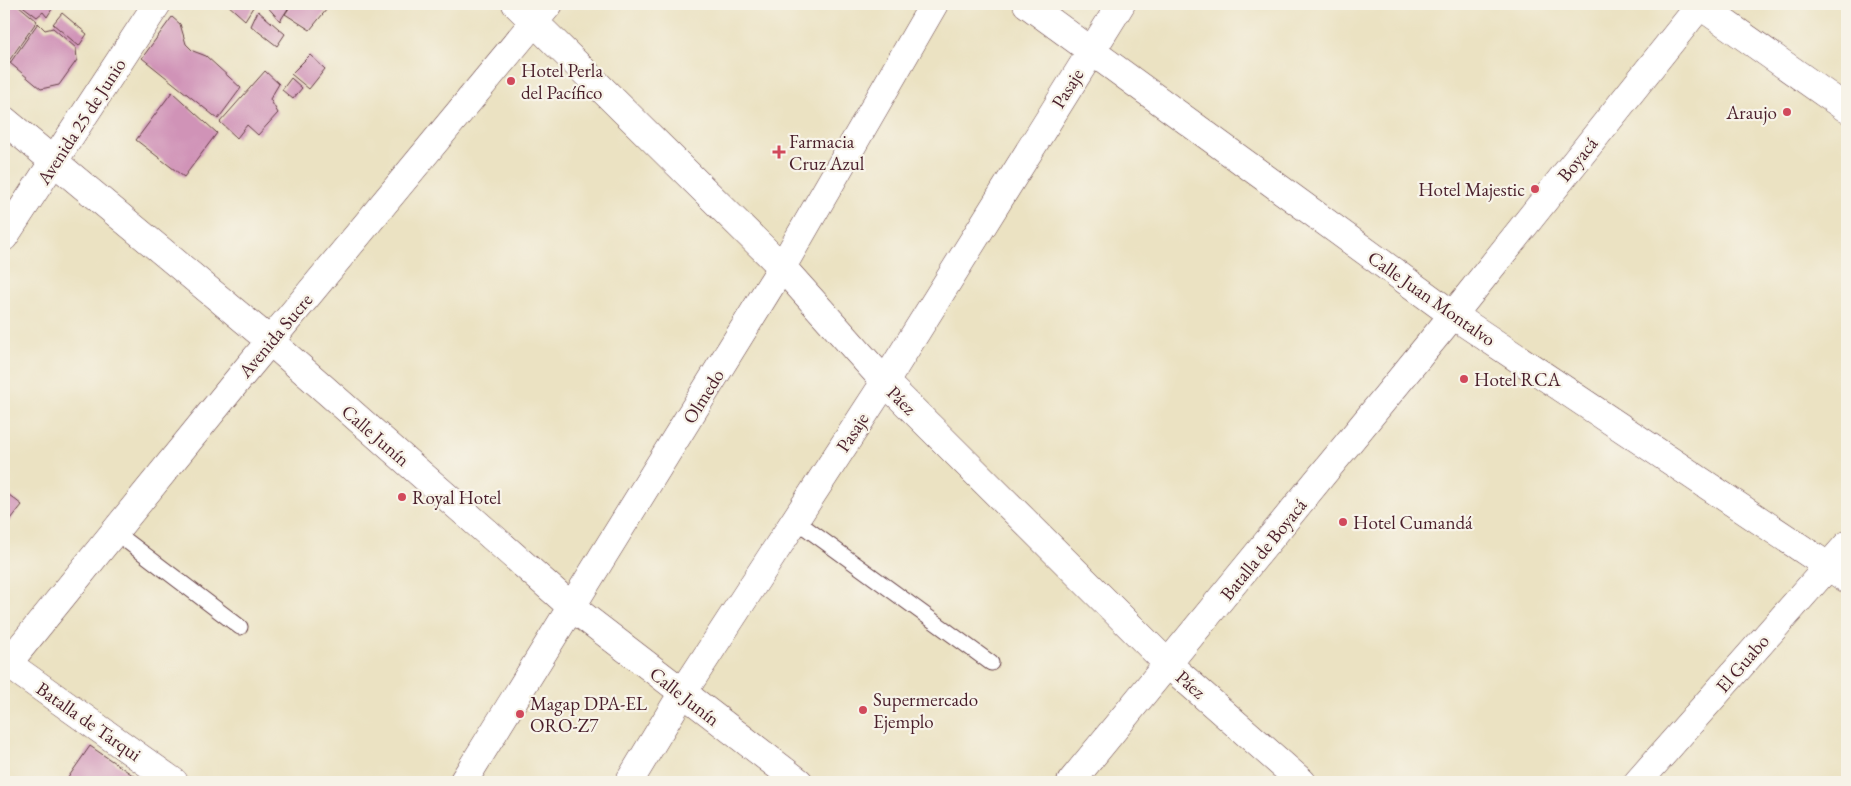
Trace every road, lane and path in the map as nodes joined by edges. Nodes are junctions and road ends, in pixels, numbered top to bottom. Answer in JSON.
{"nodes":[{"id":1,"x":157,"y":4,"type":"edge"},
{"id":2,"x":934,"y":4,"type":"edge"},
{"id":3,"x":1027,"y":4,"type":"edge"},
{"id":4,"x":1121,"y":4,"type":"edge"},
{"id":5,"x":1699,"y":4,"type":"edge"},
{"id":6,"x":534,"y":10,"type":"edge"},
{"id":7,"x":1090,"y":51,"type":"junction"},
{"id":8,"x":1847,"y":109,"type":"edge"},
{"id":9,"x":4,"y":120,"type":"edge"},
{"id":10,"x":54,"y":162,"type":"junction"},
{"id":11,"x":4,"y":237,"type":"edge"},
{"id":12,"x":782,"y":267,"type":"junction"},
{"id":13,"x":1453,"y":315,"type":"junction"},
{"id":14,"x":270,"y":341,"type":"junction"},
{"id":15,"x":885,"y":382,"type":"junction"},
{"id":16,"x":795,"y":520,"type":"junction"},
{"id":17,"x":115,"y":532,"type":"junction"},
{"id":18,"x":1847,"y":545,"type":"edge"},
{"id":19,"x":1838,"y":572,"type":"edge"},
{"id":20,"x":573,"y":608,"type":"junction"},
{"id":21,"x":240,"y":627,"type":"dead end"},
{"id":22,"x":991,"y":663,"type":"dead end"},
{"id":23,"x":5,"y":664,"type":"edge"},
{"id":24,"x":1169,"y":665,"type":"junction"},
{"id":25,"x":682,"y":694,"type":"junction"},
{"id":26,"x":174,"y":782,"type":"edge"},
{"id":27,"x":462,"y":782,"type":"edge"},
{"id":28,"x":629,"y":782,"type":"edge"},
{"id":29,"x":799,"y":782,"type":"edge"},
{"id":30,"x":1071,"y":782,"type":"edge"},
{"id":31,"x":1302,"y":782,"type":"edge"},
{"id":32,"x":1638,"y":782,"type":"edge"}],
"edges":[{"from":1,"to":10,"type":"street","name":"Avenida 25 de Junio"},
{"from":2,"to":12,"type":"street","name":"Olmedo"},
{"from":3,"to":7,"type":"street","name":"Calle Juan Montalvo"},
{"from":4,"to":7,"type":"street","name":"Pasaje"},
{"from":5,"to":8,"type":"street"},
{"from":5,"to":13,"type":"street","name":"Boyacá"},
{"from":6,"to":12,"type":"street","name":"Páez"},
{"from":6,"to":14,"type":"street","name":"Avenida Sucre"},
{"from":7,"to":13,"type":"street","name":"Calle Juan Montalvo"},
{"from":7,"to":15,"type":"street","name":"Pasaje"},
{"from":9,"to":10,"type":"street","name":"Calle Junín"},
{"from":10,"to":11,"type":"street","name":"Avenida 25 de Junio"},
{"from":10,"to":14,"type":"street","name":"Calle Junín"},
{"from":12,"to":15,"type":"street","name":"Páez"},
{"from":12,"to":20,"type":"street","name":"Olmedo"},
{"from":13,"to":19,"type":"street","name":"Calle Juan Montalvo"},
{"from":13,"to":24,"type":"street","name":"Batalla de Boyacá"},
{"from":14,"to":17,"type":"street","name":"Avenida Sucre"},
{"from":14,"to":20,"type":"street","name":"Calle Junín"},
{"from":15,"to":16,"type":"street","name":"Pasaje"},
{"from":15,"to":24,"type":"street","name":"Páez"},
{"from":16,"to":22,"type":"lane"},
{"from":16,"to":25,"type":"street","name":"Pasaje"},
{"from":17,"to":21,"type":"lane"},
{"from":17,"to":23,"type":"street","name":"Avenida Sucre"},
{"from":18,"to":19,"type":"street","name":"El Guabo"},
{"from":19,"to":32,"type":"street","name":"El Guabo"},
{"from":20,"to":25,"type":"street","name":"Calle Junín"},
{"from":20,"to":27,"type":"street","name":"Olmedo"},
{"from":23,"to":26,"type":"street","name":"Batalla de Tarqui"},
{"from":24,"to":30,"type":"street","name":"Batalla de Boyacá"},
{"from":24,"to":31,"type":"street","name":"Páez"},
{"from":25,"to":28,"type":"street","name":"Pasaje"},
{"from":25,"to":29,"type":"street","name":"Calle Junín"}]}
